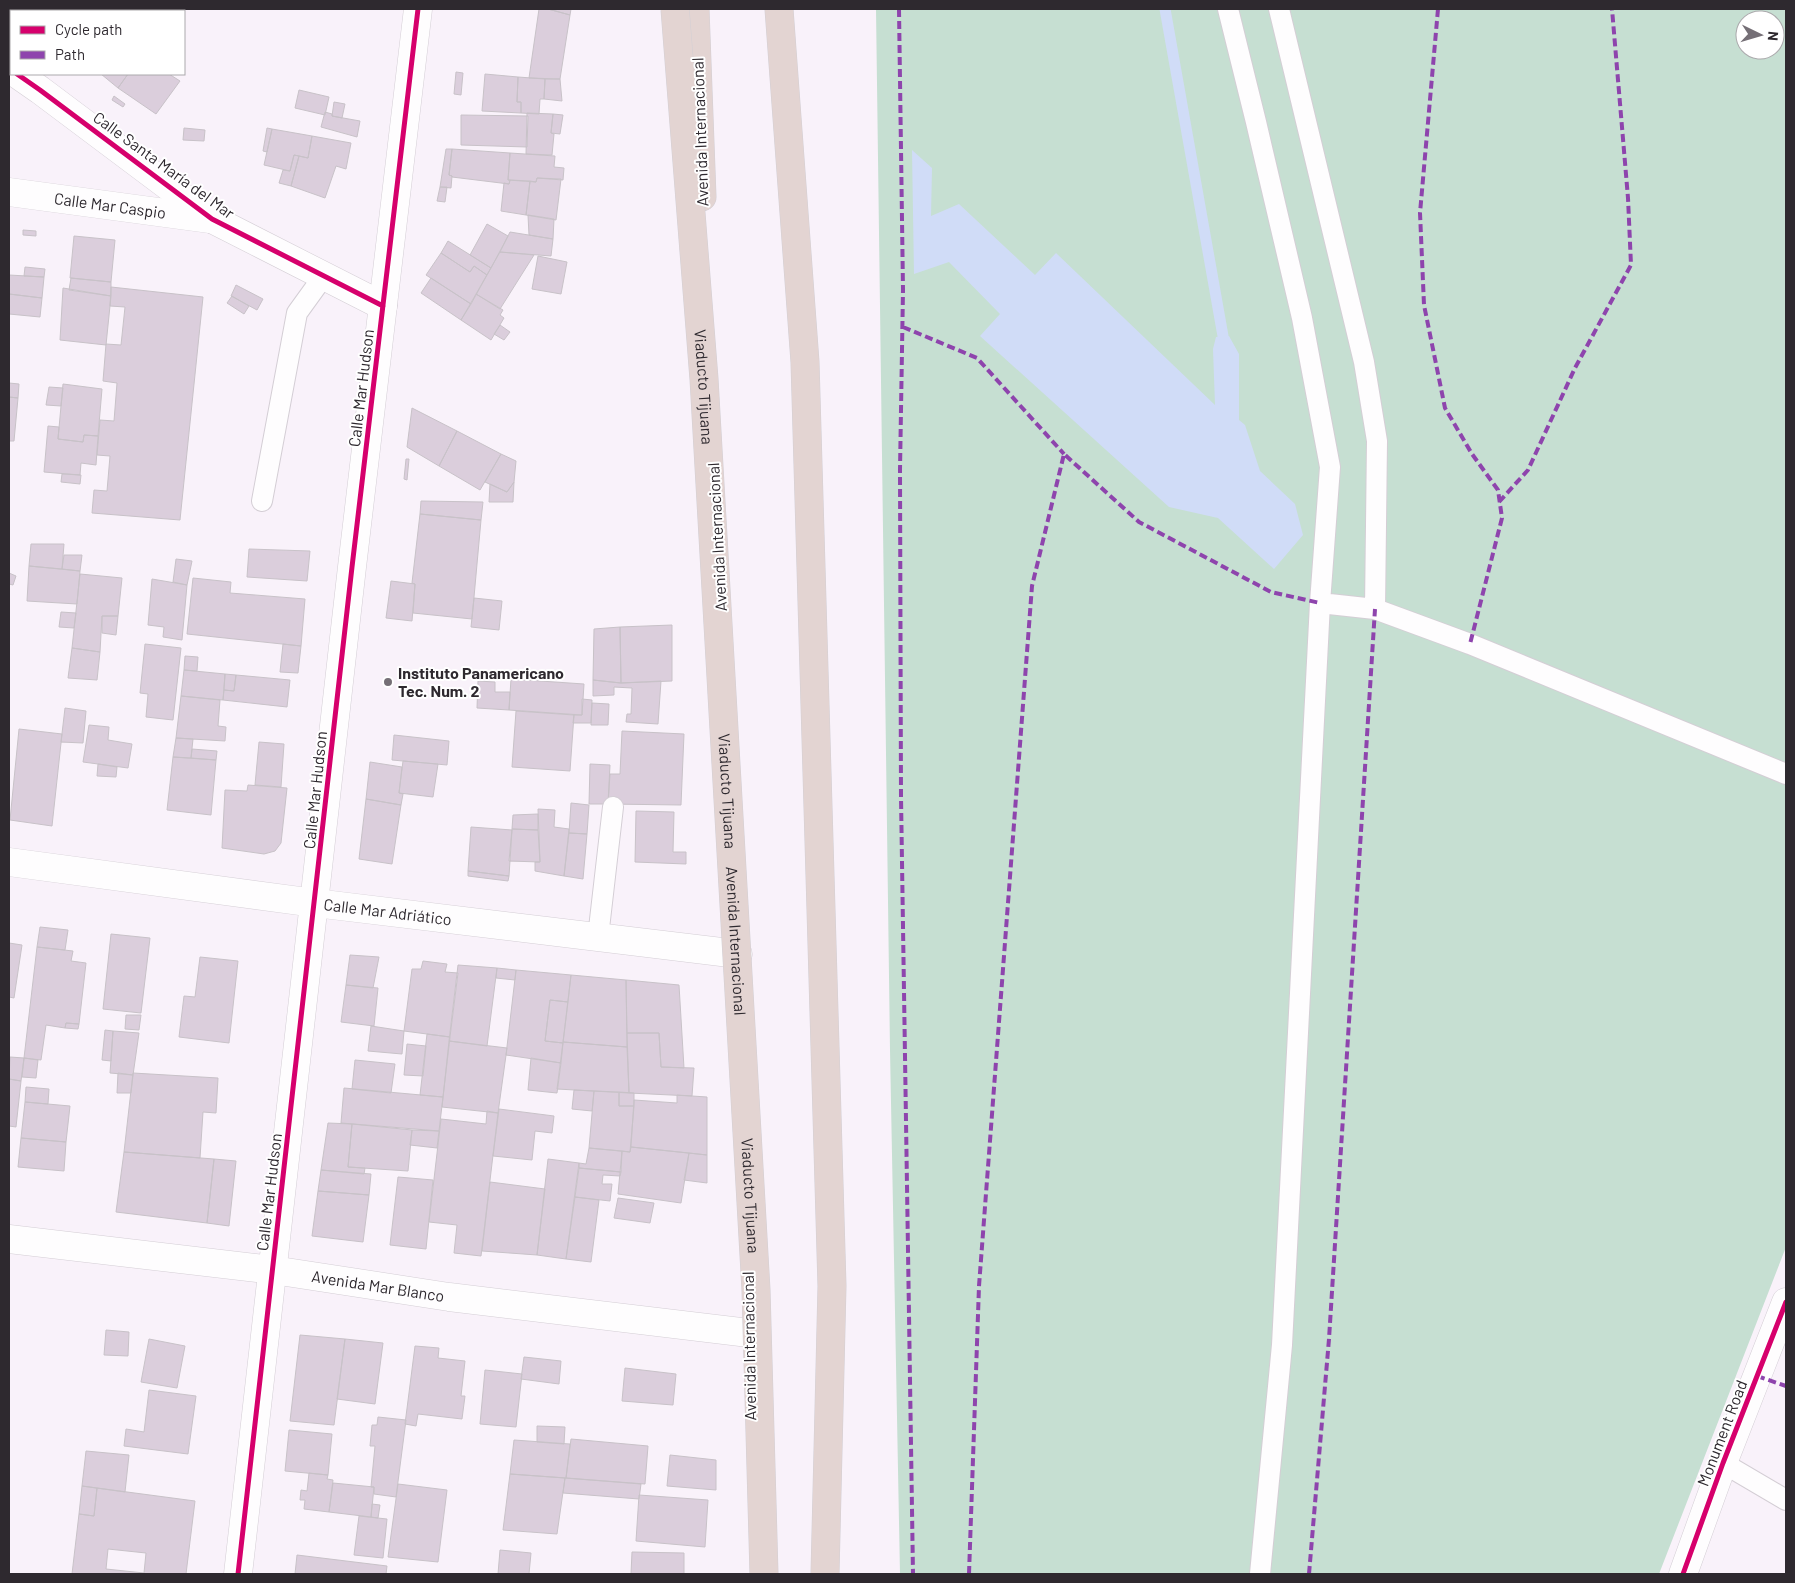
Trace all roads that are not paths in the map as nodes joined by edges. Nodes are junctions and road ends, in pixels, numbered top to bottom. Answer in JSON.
{"nodes":[{"id":1,"x":418,"y":9,"type":"edge"},
{"id":2,"x":675,"y":9,"type":"edge"},
{"id":3,"x":695,"y":9,"type":"edge"},
{"id":4,"x":772,"y":9,"type":"edge"},
{"id":5,"x":778,"y":9,"type":"edge"},
{"id":6,"x":1228,"y":9,"type":"edge"},
{"id":7,"x":1279,"y":9,"type":"edge"},
{"id":8,"x":776,"y":74,"type":"junction"},
{"id":9,"x":18,"y":75,"type":"edge"},
{"id":10,"x":9,"y":192,"type":"edge"},
{"id":11,"x":212,"y":219,"type":"junction"},
{"id":12,"x":323,"y":277,"type":"junction"},
{"id":13,"x":383,"y":306,"type":"junction"},
{"id":14,"x":262,"y":501,"type":"dead end"},
{"id":15,"x":1320,"y":603,"type":"junction"},
{"id":16,"x":1374,"y":608,"type":"junction"},
{"id":17,"x":1786,"y":774,"type":"edge"},
{"id":18,"x":613,"y":807,"type":"dead end"},
{"id":19,"x":9,"y":862,"type":"edge"},
{"id":20,"x":315,"y":903,"type":"junction"},
{"id":21,"x":598,"y":938,"type":"junction"},
{"id":22,"x":738,"y":954,"type":"junction"},
{"id":23,"x":9,"y":1239,"type":"edge"},
{"id":24,"x":273,"y":1270,"type":"junction"},
{"id":25,"x":1786,"y":1302,"type":"edge"},
{"id":26,"x":749,"y":1333,"type":"junction"},
{"id":27,"x":1723,"y":1463,"type":"junction"},
{"id":28,"x":1786,"y":1500,"type":"edge"},
{"id":29,"x":238,"y":1574,"type":"edge"},
{"id":30,"x":753,"y":1574,"type":"edge"},
{"id":31,"x":764,"y":1574,"type":"edge"},
{"id":32,"x":824,"y":1574,"type":"edge"},
{"id":33,"x":1260,"y":1574,"type":"edge"},
{"id":34,"x":1683,"y":1574,"type":"edge"}],
"edges":[{"from":1,"to":13,"type":"street","name":"Calle Mar Hudson"},
{"from":2,"to":31,"type":"highway","name":"Viaducto Tijuana","bridge":true},
{"from":3,"to":22,"type":"highway","name":"Avenida Internacional"},
{"from":4,"to":8,"type":"highway"},
{"from":5,"to":8,"type":"highway"},
{"from":5,"to":32,"type":"highway"},
{"from":6,"to":15,"type":"lane"},
{"from":7,"to":16,"type":"lane"},
{"from":8,"to":32,"type":"highway"},
{"from":9,"to":11,"type":"street","name":"Calle Santa María del Mar"},
{"from":10,"to":11,"type":"street","name":"Calle Mar Caspio"},
{"from":11,"to":12,"type":"street","name":"Calle Santa María del Mar"},
{"from":12,"to":13,"type":"street","name":"Calle Santa María del Mar"},
{"from":12,"to":14,"type":"lane"},
{"from":13,"to":20,"type":"street","name":"Calle Mar Hudson"},
{"from":15,"to":16,"type":"lane"},
{"from":15,"to":33,"type":"lane"},
{"from":16,"to":17,"type":"lane"},
{"from":18,"to":21,"type":"lane"},
{"from":19,"to":20,"type":"street","name":"Calle Mar Adriático"},
{"from":20,"to":21,"type":"street","name":"Calle Mar Adriático"},
{"from":20,"to":24,"type":"street","name":"Calle Mar Hudson"},
{"from":21,"to":22,"type":"street","name":"Calle Mar Adriático"},
{"from":22,"to":26,"type":"highway","name":"Avenida Internacional"},
{"from":23,"to":24,"type":"street","name":"Avenida Mar Blanco"},
{"from":24,"to":26,"type":"street","name":"Avenida Mar Blanco"},
{"from":24,"to":29,"type":"street","name":"Calle Mar Hudson"},
{"from":25,"to":27,"type":"street","name":"Monument Road"},
{"from":26,"to":30,"type":"highway","name":"Avenida Internacional"},
{"from":27,"to":28,"type":"lane"},
{"from":27,"to":34,"type":"street","name":"Monument Road"}]}
